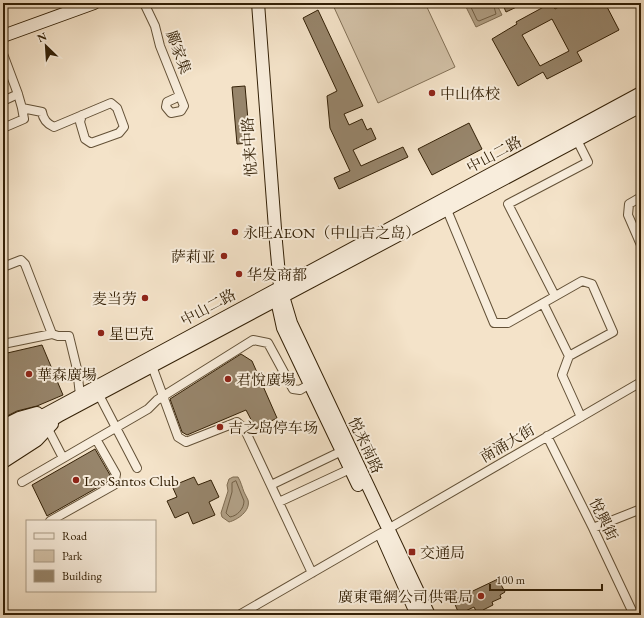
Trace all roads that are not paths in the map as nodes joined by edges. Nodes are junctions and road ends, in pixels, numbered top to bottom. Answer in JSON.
{"nodes":[{"id":1,"x":94,"y":3,"type":"edge"},
{"id":2,"x":144,"y":3,"type":"edge"},
{"id":3,"x":254,"y":3,"type":"edge"},
{"id":4,"x":258,"y":3,"type":"edge"},
{"id":5,"x":3,"y":36,"type":"edge"},
{"id":6,"x":3,"y":54,"type":"edge"},
{"id":7,"x":641,"y":93,"type":"edge"},
{"id":8,"x":18,"y":94,"type":"junction"},
{"id":9,"x":180,"y":96,"type":"junction"},
{"id":10,"x":3,"y":101,"type":"edge"},
{"id":11,"x":641,"y":106,"type":"edge"},
{"id":12,"x":22,"y":108,"type":"junction"},
{"id":13,"x":82,"y":115,"type":"junction"},
{"id":14,"x":3,"y":128,"type":"edge"},
{"id":15,"x":577,"y":140,"type":"junction"},
{"id":16,"x":641,"y":197,"type":"edge"},
{"id":17,"x":447,"y":210,"type":"junction"},
{"id":18,"x":641,"y":245,"type":"edge"},
{"id":19,"x":3,"y":267,"type":"edge"},
{"id":20,"x":279,"y":293,"type":"junction"},
{"id":21,"x":555,"y":296,"type":"junction"},
{"id":22,"x":543,"y":303,"type":"junction"},
{"id":23,"x":52,"y":334,"type":"junction"},
{"id":24,"x":3,"y":344,"type":"edge"},
{"id":25,"x":569,"y":356,"type":"junction"},
{"id":26,"x":152,"y":366,"type":"junction"},
{"id":27,"x":641,"y":382,"type":"edge"},
{"id":28,"x":310,"y":384,"type":"junction"},
{"id":29,"x":80,"y":395,"type":"junction"},
{"id":30,"x":99,"y":395,"type":"junction"},
{"id":31,"x":163,"y":396,"type":"junction"},
{"id":32,"x":57,"y":412,"type":"junction"},
{"id":33,"x":581,"y":417,"type":"junction"},
{"id":34,"x":3,"y":426,"type":"edge"},
{"id":35,"x":116,"y":428,"type":"junction"},
{"id":36,"x":48,"y":429,"type":"junction"},
{"id":37,"x":548,"y":436,"type":"junction"},
{"id":38,"x":3,"y":437,"type":"edge"},
{"id":39,"x":96,"y":439,"type":"junction"},
{"id":40,"x":3,"y":450,"type":"edge"},
{"id":41,"x":342,"y":451,"type":"junction"},
{"id":42,"x":63,"y":458,"type":"junction"},
{"id":43,"x":3,"y":462,"type":"edge"},
{"id":44,"x":137,"y":468,"type":"dead end"},
{"id":45,"x":350,"y":468,"type":"junction"},
{"id":46,"x":22,"y":482,"type":"dead end"},
{"id":47,"x":271,"y":485,"type":"junction"},
{"id":48,"x":279,"y":502,"type":"junction"},
{"id":49,"x":641,"y":509,"type":"edge"},
{"id":50,"x":52,"y":520,"type":"edge"},
{"id":51,"x":594,"y":528,"type":"junction"},
{"id":52,"x":384,"y":531,"type":"junction"},
{"id":53,"x":312,"y":573,"type":"junction"},
{"id":54,"x":239,"y":615,"type":"edge"},
{"id":55,"x":417,"y":615,"type":"edge"},
{"id":56,"x":429,"y":615,"type":"edge"},
{"id":57,"x":634,"y":615,"type":"edge"}],
"edges":[{"from":1,"to":5,"type":"main road"},
{"from":2,"to":9,"type":"street","name":"鄺家集"},
{"from":3,"to":20,"type":"main road","name":"悦来中路"},
{"from":4,"to":20,"type":"main road","name":"悦来中路"},
{"from":6,"to":8,"type":"street"},
{"from":7,"to":20,"type":"main road","name":"中山二路"},
{"from":8,"to":10,"type":"street"},
{"from":8,"to":12,"type":"street"},
{"from":9,"to":9,"type":"street","name":"鄺家集"},
{"from":11,"to":15,"type":"main road","name":"中山二路"},
{"from":12,"to":13,"type":"street"},
{"from":12,"to":14,"type":"street"},
{"from":13,"to":13,"type":"street"},
{"from":15,"to":17,"type":"main road","name":"中山二路"},
{"from":15,"to":21,"type":"street"},
{"from":16,"to":18,"type":"street"},
{"from":17,"to":20,"type":"main road","name":"中山二路"},
{"from":17,"to":22,"type":"street"},
{"from":19,"to":23,"type":"street"},
{"from":20,"to":26,"type":"main road","name":"中山二路"},
{"from":20,"to":28,"type":"main road","name":"悦来南路"},
{"from":20,"to":29,"type":"main road","name":"中山二路"},
{"from":20,"to":52,"type":"main road","name":"悦来南路"},
{"from":21,"to":22,"type":"street"},
{"from":21,"to":25,"type":"street"},
{"from":22,"to":25,"type":"street"},
{"from":23,"to":24,"type":"street"},
{"from":23,"to":29,"type":"street"},
{"from":25,"to":33,"type":"street"},
{"from":26,"to":30,"type":"main road","name":"中山二路"},
{"from":26,"to":31,"type":"street"},
{"from":27,"to":33,"type":"street","name":"南涌大街"},
{"from":28,"to":31,"type":"street"},
{"from":28,"to":41,"type":"main road","name":"悦来南路"},
{"from":29,"to":32,"type":"main road","name":"中山二路"},
{"from":30,"to":32,"type":"main road","name":"中山二路"},
{"from":30,"to":35,"type":"street"},
{"from":31,"to":35,"type":"street"},
{"from":31,"to":47,"type":"street"},
{"from":32,"to":34,"type":"main road"},
{"from":32,"to":36,"type":"main road"},
{"from":32,"to":38,"type":"main road","name":"中山二路"},
{"from":32,"to":40,"type":"main road"},
{"from":33,"to":37,"type":"street","name":"南涌大街"},
{"from":35,"to":39,"type":"street"},
{"from":35,"to":44,"type":"street"},
{"from":36,"to":42,"type":"street"},
{"from":36,"to":43,"type":"main road"},
{"from":37,"to":51,"type":"street","name":"悅興街"},
{"from":37,"to":52,"type":"street","name":"南涌大街"},
{"from":39,"to":42,"type":"street"},
{"from":39,"to":50,"type":"street"},
{"from":41,"to":45,"type":"main road","name":"悦来南路"},
{"from":41,"to":47,"type":"street"},
{"from":42,"to":46,"type":"street"},
{"from":45,"to":48,"type":"street"},
{"from":45,"to":52,"type":"main road","name":"悦来南路"},
{"from":47,"to":48,"type":"street"},
{"from":48,"to":53,"type":"street"},
{"from":49,"to":51,"type":"street"},
{"from":51,"to":57,"type":"street","name":"悅興街"},
{"from":52,"to":53,"type":"street","name":"南涌大街"},
{"from":52,"to":55,"type":"main road","name":"悦来南路"},
{"from":52,"to":56,"type":"main road","name":"悦来南路"},
{"from":53,"to":54,"type":"street","name":"南涌大街"}]}
